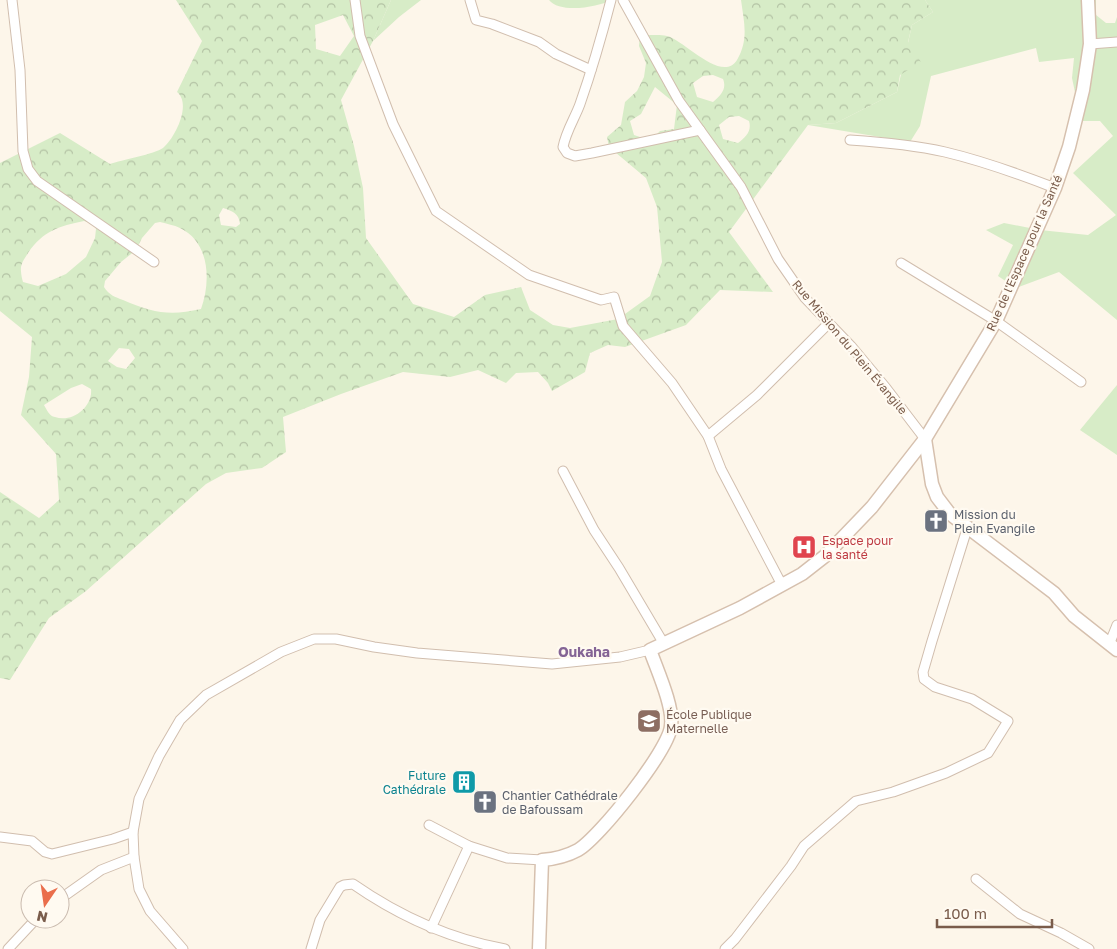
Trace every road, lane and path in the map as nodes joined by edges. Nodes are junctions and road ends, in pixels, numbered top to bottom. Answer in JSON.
{"nodes":[{"id":1,"x":12,"y":0,"type":"edge"},
{"id":2,"x":355,"y":0,"type":"edge"},
{"id":3,"x":470,"y":0,"type":"edge"},
{"id":4,"x":611,"y":0,"type":"edge"},
{"id":5,"x":623,"y":0,"type":"edge"},
{"id":6,"x":1088,"y":0,"type":"edge"},
{"id":7,"x":1117,"y":42,"type":"edge"},
{"id":8,"x":1090,"y":44,"type":"junction"},
{"id":9,"x":591,"y":70,"type":"junction"},
{"id":10,"x":700,"y":130,"type":"junction"},
{"id":11,"x":850,"y":140,"type":"dead end"},
{"id":12,"x":1055,"y":188,"type":"junction"},
{"id":13,"x":154,"y":262,"type":"dead end"},
{"id":14,"x":901,"y":263,"type":"dead end"},
{"id":15,"x":996,"y":321,"type":"junction"},
{"id":16,"x":829,"y":323,"type":"junction"},
{"id":17,"x":1081,"y":382,"type":"dead end"},
{"id":18,"x":708,"y":436,"type":"junction"},
{"id":19,"x":925,"y":439,"type":"junction"},
{"id":20,"x":563,"y":471,"type":"dead end"},
{"id":21,"x":967,"y":528,"type":"junction"},
{"id":22,"x":782,"y":586,"type":"junction"},
{"id":23,"x":1117,"y":625,"type":"edge"},
{"id":24,"x":664,"y":644,"type":"junction"},
{"id":25,"x":1113,"y":647,"type":"edge"},
{"id":26,"x":650,"y":650,"type":"junction"},
{"id":27,"x":429,"y":825,"type":"dead end"},
{"id":28,"x":133,"y":832,"type":"junction"},
{"id":29,"x":0,"y":837,"type":"edge"},
{"id":30,"x":469,"y":846,"type":"junction"},
{"id":31,"x":134,"y":858,"type":"junction"},
{"id":32,"x":542,"y":860,"type":"junction"},
{"id":33,"x":976,"y":879,"type":"dead end"},
{"id":34,"x":70,"y":892,"type":"edge"},
{"id":35,"x":431,"y":928,"type":"junction"},
{"id":36,"x":27,"y":929,"type":"edge"},
{"id":37,"x":8,"y":949,"type":"edge"},
{"id":38,"x":183,"y":949,"type":"edge"},
{"id":39,"x":311,"y":949,"type":"edge"},
{"id":40,"x":505,"y":949,"type":"edge"},
{"id":41,"x":538,"y":949,"type":"edge"},
{"id":42,"x":726,"y":949,"type":"edge"},
{"id":43,"x":1089,"y":949,"type":"edge"}],
"edges":[{"from":1,"to":13,"type":"street"},
{"from":2,"to":18,"type":"street"},
{"from":3,"to":9,"type":"street"},
{"from":4,"to":9,"type":"street"},
{"from":5,"to":10,"type":"street","name":"Rue Mission du Plein Évangile"},
{"from":6,"to":8,"type":"street","name":"Rue de l'Espace pour la Santé"},
{"from":7,"to":8,"type":"street"},
{"from":8,"to":12,"type":"street","name":"Rue de l'Espace pour la Santé"},
{"from":9,"to":10,"type":"street"},
{"from":10,"to":16,"type":"street","name":"Rue Mission du Plein Évangile"},
{"from":11,"to":12,"type":"street"},
{"from":12,"to":15,"type":"street","name":"Rue de l'Espace pour la Santé"},
{"from":14,"to":15,"type":"street"},
{"from":15,"to":17,"type":"street"},
{"from":15,"to":19,"type":"street","name":"Rue de l'Espace pour la Santé"},
{"from":16,"to":18,"type":"street"},
{"from":16,"to":19,"type":"street","name":"Rue Mission du Plein Évangile"},
{"from":18,"to":22,"type":"street"},
{"from":19,"to":21,"type":"street","name":"Rue Mission du Plein Évangile"},
{"from":19,"to":22,"type":"street","name":"Rue de l'Espace pour la Santé"},
{"from":20,"to":24,"type":"street"},
{"from":21,"to":25,"type":"street","name":"Rue Mission du Plein Évangile"},
{"from":21,"to":42,"type":"street"},
{"from":22,"to":24,"type":"street","name":"Rue de l'Espace pour la Santé"},
{"from":23,"to":25,"type":"street"},
{"from":24,"to":26,"type":"street","name":"Rue de l'Espace pour la Santé"},
{"from":26,"to":28,"type":"street"},
{"from":26,"to":32,"type":"street"},
{"from":27,"to":30,"type":"street"},
{"from":28,"to":29,"type":"street"},
{"from":28,"to":31,"type":"street"},
{"from":30,"to":32,"type":"street"},
{"from":30,"to":35,"type":"street"},
{"from":31,"to":34,"type":"street"},
{"from":31,"to":38,"type":"street"},
{"from":32,"to":41,"type":"street"},
{"from":33,"to":43,"type":"street"},
{"from":35,"to":39,"type":"street"},
{"from":35,"to":40,"type":"street"},
{"from":36,"to":37,"type":"street"}]}
